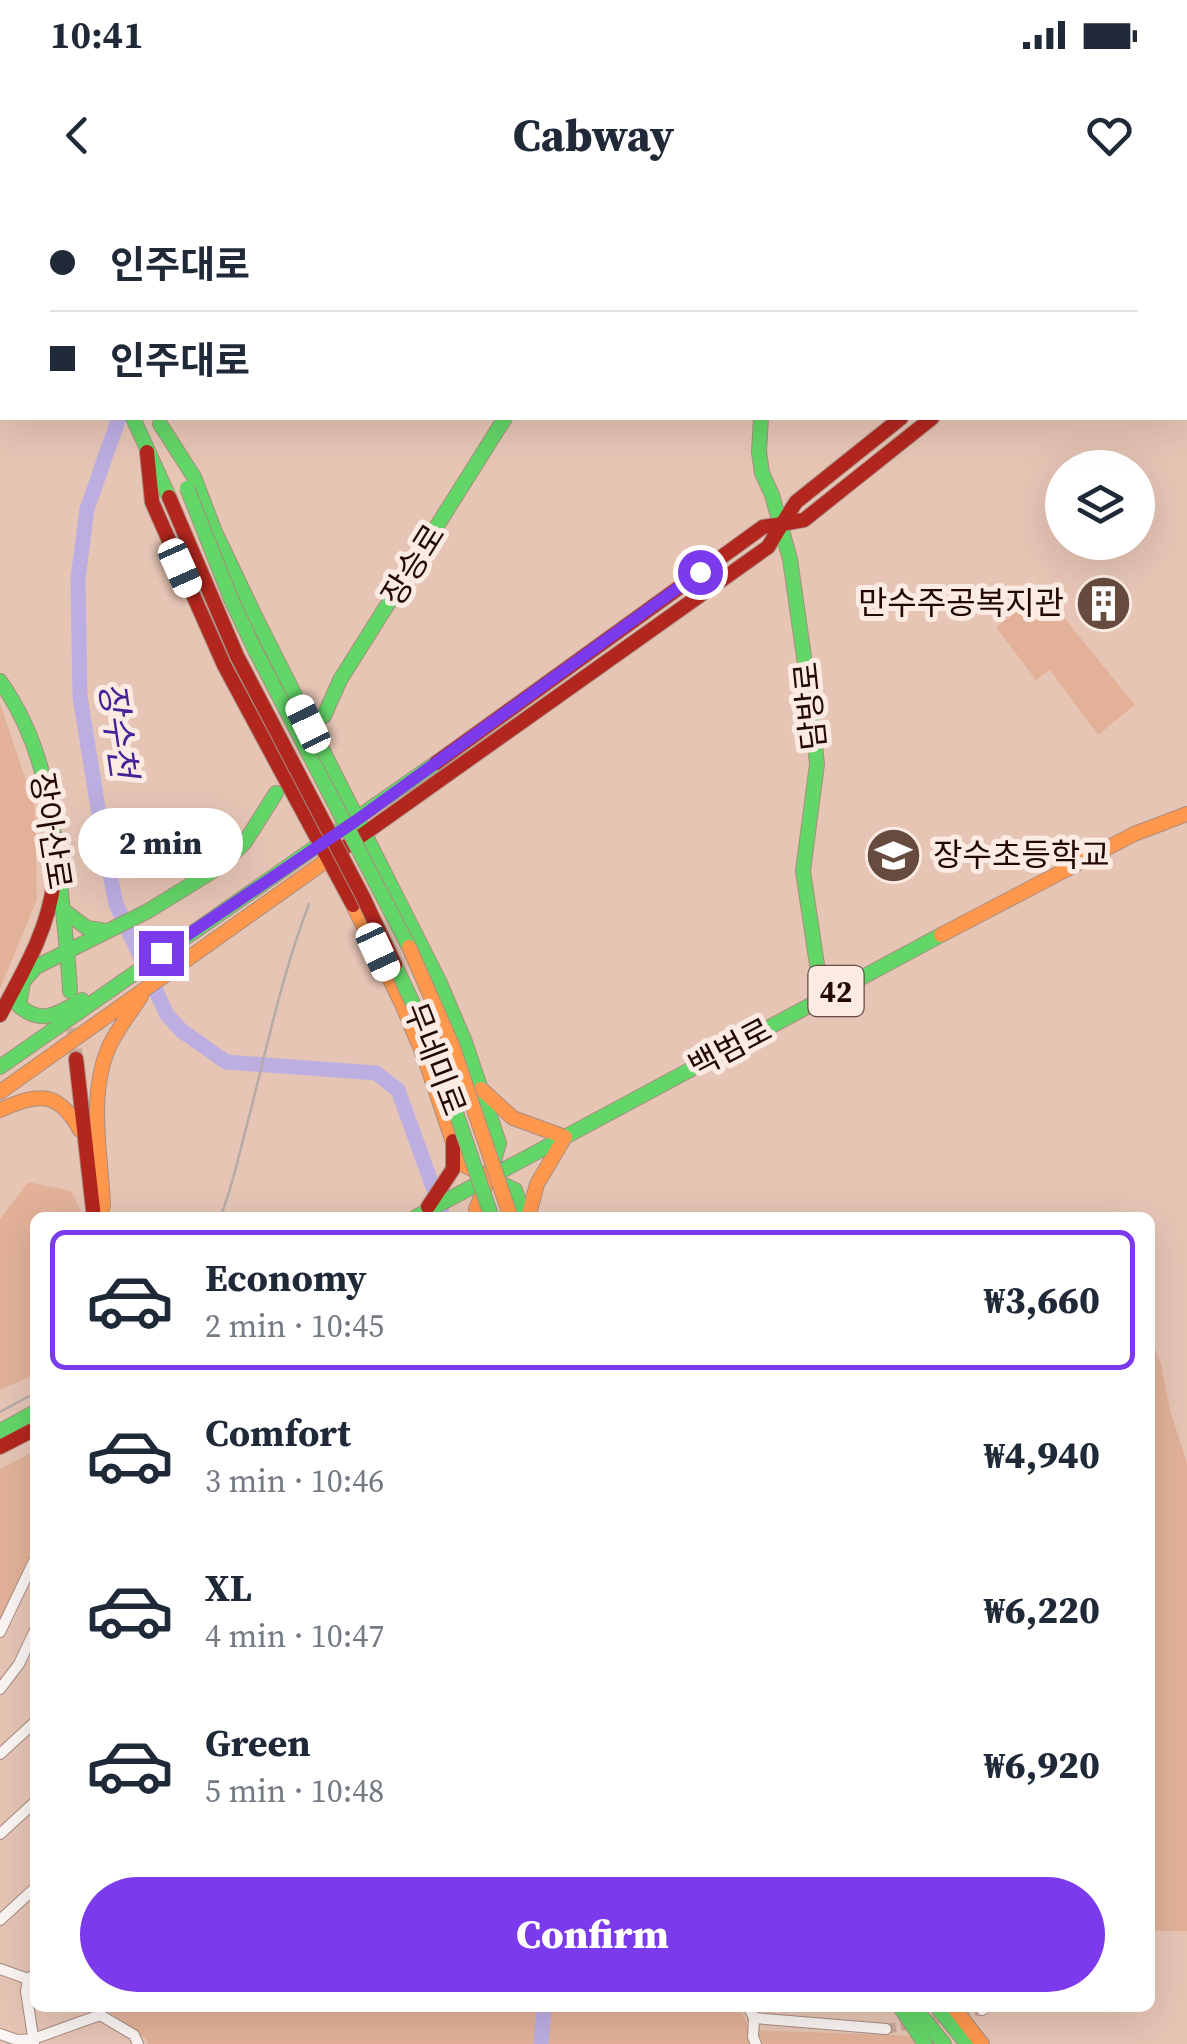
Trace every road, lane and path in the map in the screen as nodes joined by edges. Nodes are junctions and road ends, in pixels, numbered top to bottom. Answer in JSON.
{"nodes":[{"id":1,"x":134,"y":420,"type":"edge"},
{"id":2,"x":504,"y":420,"type":"edge"},
{"id":3,"x":761,"y":420,"type":"edge"},
{"id":4,"x":896,"y":420,"type":"edge"},
{"id":5,"x":929,"y":420,"type":"edge"},
{"id":6,"x":159,"y":421,"type":"edge"},
{"id":7,"x":147,"y":452,"type":"junction"},
{"id":8,"x":782,"y":524,"type":"junction"},
{"id":9,"x":0,"y":681,"type":"edge"},
{"id":10,"x":324,"y":716,"type":"dead end"},
{"id":11,"x":276,"y":793,"type":"dead end"},
{"id":12,"x":1187,"y":814,"type":"edge"},
{"id":13,"x":357,"y":820,"type":"junction"},
{"id":14,"x":365,"y":834,"type":"junction"},
{"id":15,"x":56,"y":846,"type":"junction"},
{"id":16,"x":320,"y":846,"type":"junction"},
{"id":17,"x":328,"y":860,"type":"junction"},
{"id":18,"x":63,"y":910,"type":"junction"},
{"id":19,"x":112,"y":929,"type":"junction"},
{"id":20,"x":68,"y":952,"type":"junction"},
{"id":21,"x":134,"y":973,"type":"junction"},
{"id":22,"x":70,"y":991,"type":"tunnel mouth"},
{"id":23,"x":143,"y":991,"type":"junction"},
{"id":24,"x":822,"y":998,"type":"junction"},
{"id":25,"x":0,"y":1015,"type":"edge"},
{"id":26,"x":76,"y":1059,"type":"tunnel mouth"},
{"id":27,"x":0,"y":1067,"type":"edge"},
{"id":28,"x":480,"y":1089,"type":"junction"},
{"id":29,"x":0,"y":1092,"type":"edge"},
{"id":30,"x":0,"y":1110,"type":"edge"},
{"id":31,"x":565,"y":1137,"type":"junction"},
{"id":32,"x":84,"y":1140,"type":"junction"},
{"id":33,"x":453,"y":1141,"type":"junction"},
{"id":34,"x":489,"y":1178,"type":"junction"},
{"id":35,"x":96,"y":1212,"type":"edge"},
{"id":36,"x":100,"y":1212,"type":"edge"},
{"id":37,"x":420,"y":1212,"type":"edge"},
{"id":38,"x":424,"y":1212,"type":"edge"},
{"id":39,"x":477,"y":1212,"type":"edge"},
{"id":40,"x":490,"y":1212,"type":"edge"},
{"id":41,"x":509,"y":1212,"type":"edge"},
{"id":42,"x":524,"y":1212,"type":"edge"},
{"id":43,"x":527,"y":1212,"type":"edge"},
{"id":44,"x":30,"y":1415,"type":"edge"},
{"id":45,"x":0,"y":1431,"type":"edge"},
{"id":46,"x":30,"y":1431,"type":"edge"},
{"id":47,"x":0,"y":1447,"type":"edge"},
{"id":48,"x":30,"y":1569,"type":"edge"},
{"id":49,"x":0,"y":1632,"type":"edge"},
{"id":50,"x":30,"y":1641,"type":"edge"},
{"id":51,"x":0,"y":1689,"type":"edge"},
{"id":52,"x":30,"y":1727,"type":"edge"},
{"id":53,"x":0,"y":1754,"type":"edge"},
{"id":54,"x":30,"y":1807,"type":"edge"},
{"id":55,"x":0,"y":1834,"type":"edge"},
{"id":56,"x":30,"y":1893,"type":"edge"},
{"id":57,"x":0,"y":1920,"type":"edge"},
{"id":58,"x":0,"y":1968,"type":"edge"},
{"id":59,"x":30,"y":1977,"type":"edge"},
{"id":60,"x":30,"y":1980,"type":"edge"},
{"id":61,"x":904,"y":2012,"type":"edge"},
{"id":62,"x":917,"y":2012,"type":"edge"},
{"id":63,"x":941,"y":2012,"type":"edge"},
{"id":64,"x":957,"y":2012,"type":"edge"},
{"id":65,"x":752,"y":2013,"type":"edge"},
{"id":66,"x":886,"y":2029,"type":"tunnel mouth"},
{"id":67,"x":0,"y":2034,"type":"edge"},
{"id":68,"x":34,"y":2042,"type":"edge"},
{"id":69,"x":138,"y":2044,"type":"edge"},
{"id":70,"x":756,"y":2044,"type":"edge"},
{"id":71,"x":925,"y":2044,"type":"edge"},
{"id":72,"x":944,"y":2044,"type":"edge"},
{"id":73,"x":967,"y":2044,"type":"edge"},
{"id":74,"x":982,"y":2044,"type":"edge"}],
"edges":[{"from":1,"to":7,"type":"main road","name":"무네미로"},
{"from":2,"to":10,"type":"main road","name":"장승로"},
{"from":3,"to":8,"type":"main road","name":"담방로"},
{"from":4,"to":8,"type":"main road"},
{"from":5,"to":8,"type":"main road"},
{"from":6,"to":13,"type":"main road"},
{"from":6,"to":41,"type":"main road","name":"무네미로","bridge":true},
{"from":7,"to":16,"type":"main road"},
{"from":7,"to":40,"type":"main road","name":"무네미로","bridge":true},
{"from":8,"to":13,"type":"main road"},
{"from":8,"to":14,"type":"main road"},
{"from":8,"to":24,"type":"main road","name":"담방로"},
{"from":9,"to":15,"type":"main road","name":"장아산로"},
{"from":11,"to":19,"type":"main road"},
{"from":12,"to":24,"type":"main road","name":"백범로","number":"42"},
{"from":13,"to":14,"type":"main road"},
{"from":13,"to":16,"type":"main road"},
{"from":14,"to":17,"type":"main road"},
{"from":14,"to":28,"type":"main road"},
{"from":15,"to":18,"type":"main road","name":"장아산로"},
{"from":15,"to":25,"type":"main road"},
{"from":16,"to":17,"type":"main road"},
{"from":16,"to":21,"type":"main road"},
{"from":17,"to":23,"type":"main road"},
{"from":17,"to":33,"type":"main road"},
{"from":18,"to":19,"type":"main road"},
{"from":18,"to":20,"type":"main road","name":"장아산로"},
{"from":19,"to":20,"type":"main road"},
{"from":20,"to":21,"type":"main road"},
{"from":20,"to":22,"type":"main road","name":"장아산로"},
{"from":21,"to":27,"type":"main road"},
{"from":23,"to":29,"type":"main road"},
{"from":23,"to":36,"type":"main road"},
{"from":24,"to":31,"type":"main road","name":"백범로","number":"42"},
{"from":26,"to":32,"type":"main road"},
{"from":28,"to":31,"type":"main road"},
{"from":28,"to":34,"type":"main road"},
{"from":30,"to":32,"type":"main road"},
{"from":31,"to":34,"type":"main road","name":"백범로","number":"42"},
{"from":31,"to":43,"type":"main road"},
{"from":32,"to":35,"type":"main road"},
{"from":33,"to":34,"type":"main road"},
{"from":33,"to":37,"type":"main road"},
{"from":34,"to":38,"type":"main road","number":"42"},
{"from":34,"to":39,"type":"main road"},
{"from":34,"to":42,"type":"main road"},
{"from":44,"to":45,"type":"main road"},
{"from":46,"to":47,"type":"main road"},
{"from":48,"to":49,"type":"street"},
{"from":50,"to":51,"type":"street"},
{"from":52,"to":53,"type":"street"},
{"from":54,"to":55,"type":"street"},
{"from":56,"to":57,"type":"street"},
{"from":58,"to":59,"type":"street"},
{"from":60,"to":68,"type":"street"},
{"from":61,"to":71,"type":"main road"},
{"from":62,"to":72,"type":"main road"},
{"from":63,"to":73,"type":"main road"},
{"from":64,"to":74,"type":"main road"},
{"from":65,"to":66,"type":"street"},
{"from":65,"to":70,"type":"street"},
{"from":67,"to":68,"type":"street"},
{"from":68,"to":69,"type":"street"}]}
